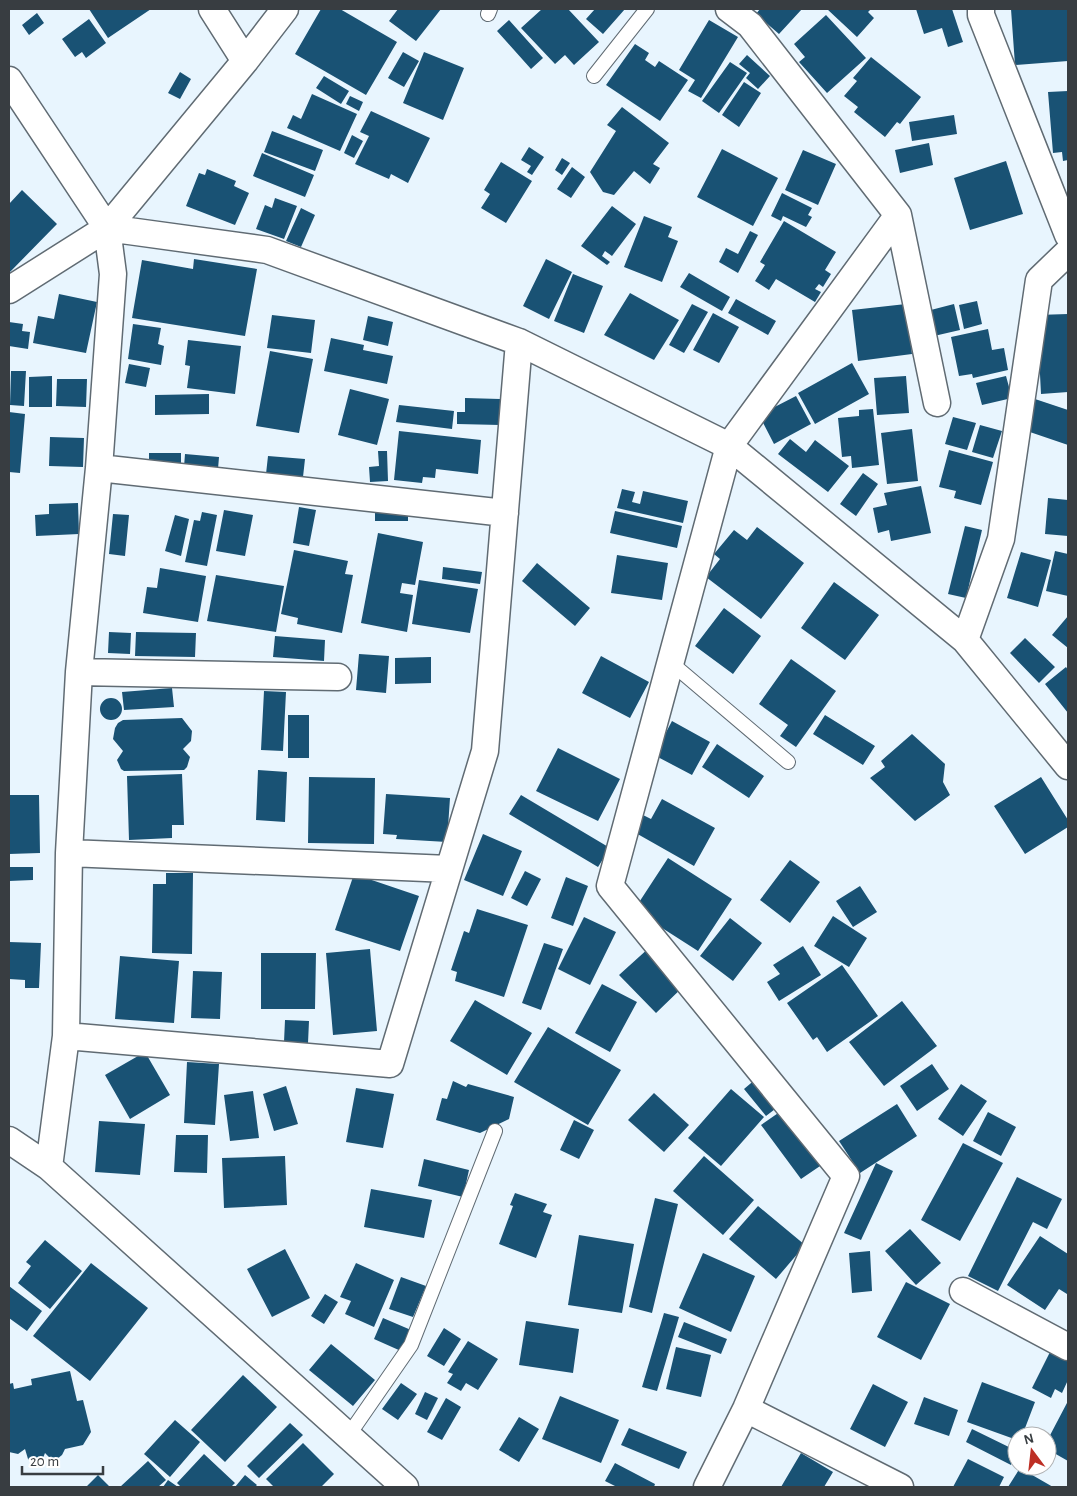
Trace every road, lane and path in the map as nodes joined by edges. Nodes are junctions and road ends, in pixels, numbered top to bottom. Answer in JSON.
{"nodes":[{"id":1,"x":212,"y":9,"type":"edge"},
{"id":2,"x":284,"y":9,"type":"edge"},
{"id":3,"x":647,"y":9,"type":"edge"},
{"id":4,"x":729,"y":9,"type":"edge"},
{"id":5,"x":981,"y":9,"type":"edge"},
{"id":6,"x":245,"y":61,"type":"junction"},
{"id":7,"x":594,"y":76,"type":"dead end"},
{"id":8,"x":9,"y":80,"type":"edge"},
{"id":9,"x":898,"y":216,"type":"junction"},
{"id":10,"x":107,"y":228,"type":"junction"},
{"id":11,"x":1068,"y":235,"type":"edge"},
{"id":12,"x":1068,"y":252,"type":"edge"},
{"id":13,"x":9,"y":290,"type":"edge"},
{"id":14,"x":518,"y":342,"type":"junction"},
{"id":15,"x":937,"y":403,"type":"dead end"},
{"id":16,"x":729,"y":446,"type":"junction"},
{"id":17,"x":100,"y":468,"type":"junction"},
{"id":18,"x":505,"y":513,"type":"junction"},
{"id":19,"x":965,"y":640,"type":"junction"},
{"id":20,"x":670,"y":662,"type":"junction"},
{"id":21,"x":79,"y":672,"type":"junction"},
{"id":22,"x":338,"y":677,"type":"dead end"},
{"id":23,"x":788,"y":762,"type":"dead end"},
{"id":24,"x":1068,"y":766,"type":"edge"},
{"id":25,"x":69,"y":853,"type":"junction"},
{"id":26,"x":449,"y":869,"type":"junction"},
{"id":27,"x":66,"y":1036,"type":"junction"},
{"id":28,"x":495,"y":1130,"type":"dead end"},
{"id":29,"x":9,"y":1140,"type":"edge"},
{"id":30,"x":49,"y":1167,"type":"junction"},
{"id":31,"x":963,"y":1291,"type":"dead end"},
{"id":32,"x":1068,"y":1347,"type":"edge"},
{"id":33,"x":746,"y":1409,"type":"junction"},
{"id":34,"x":348,"y":1436,"type":"junction"},
{"id":35,"x":404,"y":1487,"type":"edge"},
{"id":36,"x":706,"y":1487,"type":"edge"},
{"id":37,"x":900,"y":1487,"type":"edge"}],
"edges":[{"from":1,"to":6,"type":"street"},
{"from":2,"to":6,"type":"street"},
{"from":3,"to":7,"type":"lane"},
{"from":4,"to":9,"type":"street"},
{"from":5,"to":11,"type":"street"},
{"from":6,"to":10,"type":"street"},
{"from":8,"to":10,"type":"street"},
{"from":9,"to":15,"type":"street"},
{"from":9,"to":16,"type":"street"},
{"from":10,"to":13,"type":"street"},
{"from":10,"to":14,"type":"street"},
{"from":10,"to":17,"type":"street"},
{"from":12,"to":19,"type":"street"},
{"from":14,"to":16,"type":"street"},
{"from":14,"to":18,"type":"street"},
{"from":16,"to":19,"type":"street"},
{"from":16,"to":20,"type":"street"},
{"from":17,"to":18,"type":"street"},
{"from":17,"to":21,"type":"street"},
{"from":18,"to":26,"type":"street"},
{"from":19,"to":24,"type":"street"},
{"from":20,"to":23,"type":"lane"},
{"from":20,"to":33,"type":"street"},
{"from":21,"to":22,"type":"street"},
{"from":21,"to":25,"type":"street"},
{"from":25,"to":26,"type":"street"},
{"from":25,"to":27,"type":"street"},
{"from":26,"to":27,"type":"street"},
{"from":27,"to":30,"type":"street"},
{"from":28,"to":34,"type":"lane"},
{"from":29,"to":30,"type":"street"},
{"from":30,"to":34,"type":"street"},
{"from":31,"to":32,"type":"street"},
{"from":33,"to":36,"type":"street"},
{"from":33,"to":37,"type":"street"},
{"from":34,"to":35,"type":"street"}]}
